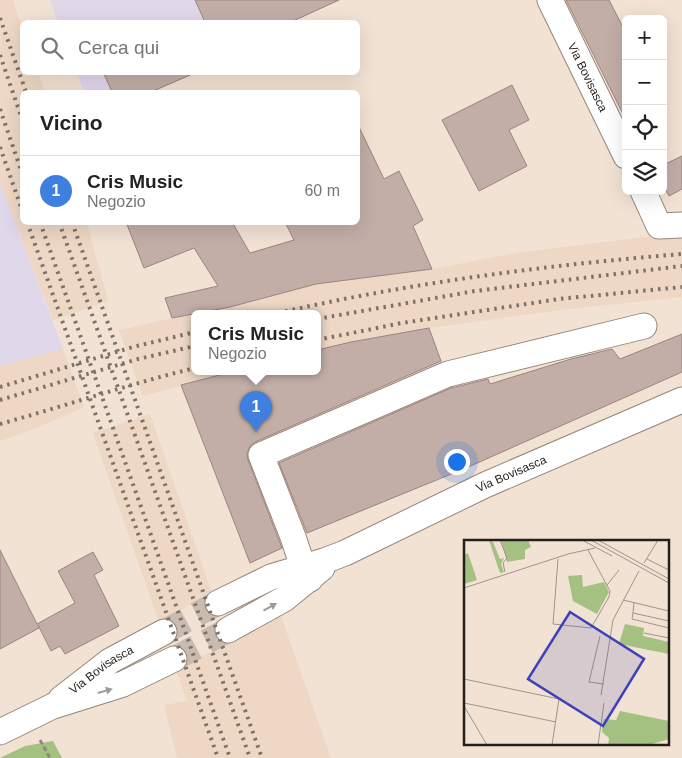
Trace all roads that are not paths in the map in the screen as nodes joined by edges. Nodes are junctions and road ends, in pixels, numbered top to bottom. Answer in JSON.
{"nodes":[{"id":1,"x":550,"y":0,"type":"edge"},
{"id":2,"x":623,"y":150,"type":"edge"},
{"id":3,"x":645,"y":195,"type":"edge"},
{"id":4,"x":682,"y":225,"type":"edge"},
{"id":5,"x":644,"y":326,"type":"dead end"},
{"id":6,"x":682,"y":400,"type":"edge"},
{"id":7,"x":306,"y":573,"type":"junction"},
{"id":8,"x":218,"y":603,"type":"tunnel mouth"},
{"id":9,"x":228,"y":630,"type":"tunnel mouth"},
{"id":10,"x":164,"y":632,"type":"tunnel mouth"},
{"id":11,"x":174,"y":659,"type":"tunnel mouth"},
{"id":12,"x":42,"y":711,"type":"junction"},
{"id":13,"x":0,"y":732,"type":"edge"}],
"edges":[{"from":1,"to":2,"type":"street","name":"Via Bovisasca"},
{"from":3,"to":4,"type":"street"},
{"from":5,"to":7,"type":"street"},
{"from":6,"to":7,"type":"street","name":"Via Bovisasca"},
{"from":7,"to":8,"type":"street","name":"Via Bovisasca"},
{"from":9,"to":7,"type":"street","name":"Via Bovisasca","one_way":true},
{"from":10,"to":12,"type":"street","name":"Via Bovisasca"},
{"from":12,"to":11,"type":"street","name":"Via Bovisasca","one_way":true},
{"from":12,"to":13,"type":"street","name":"Via Bovisasca"}]}
